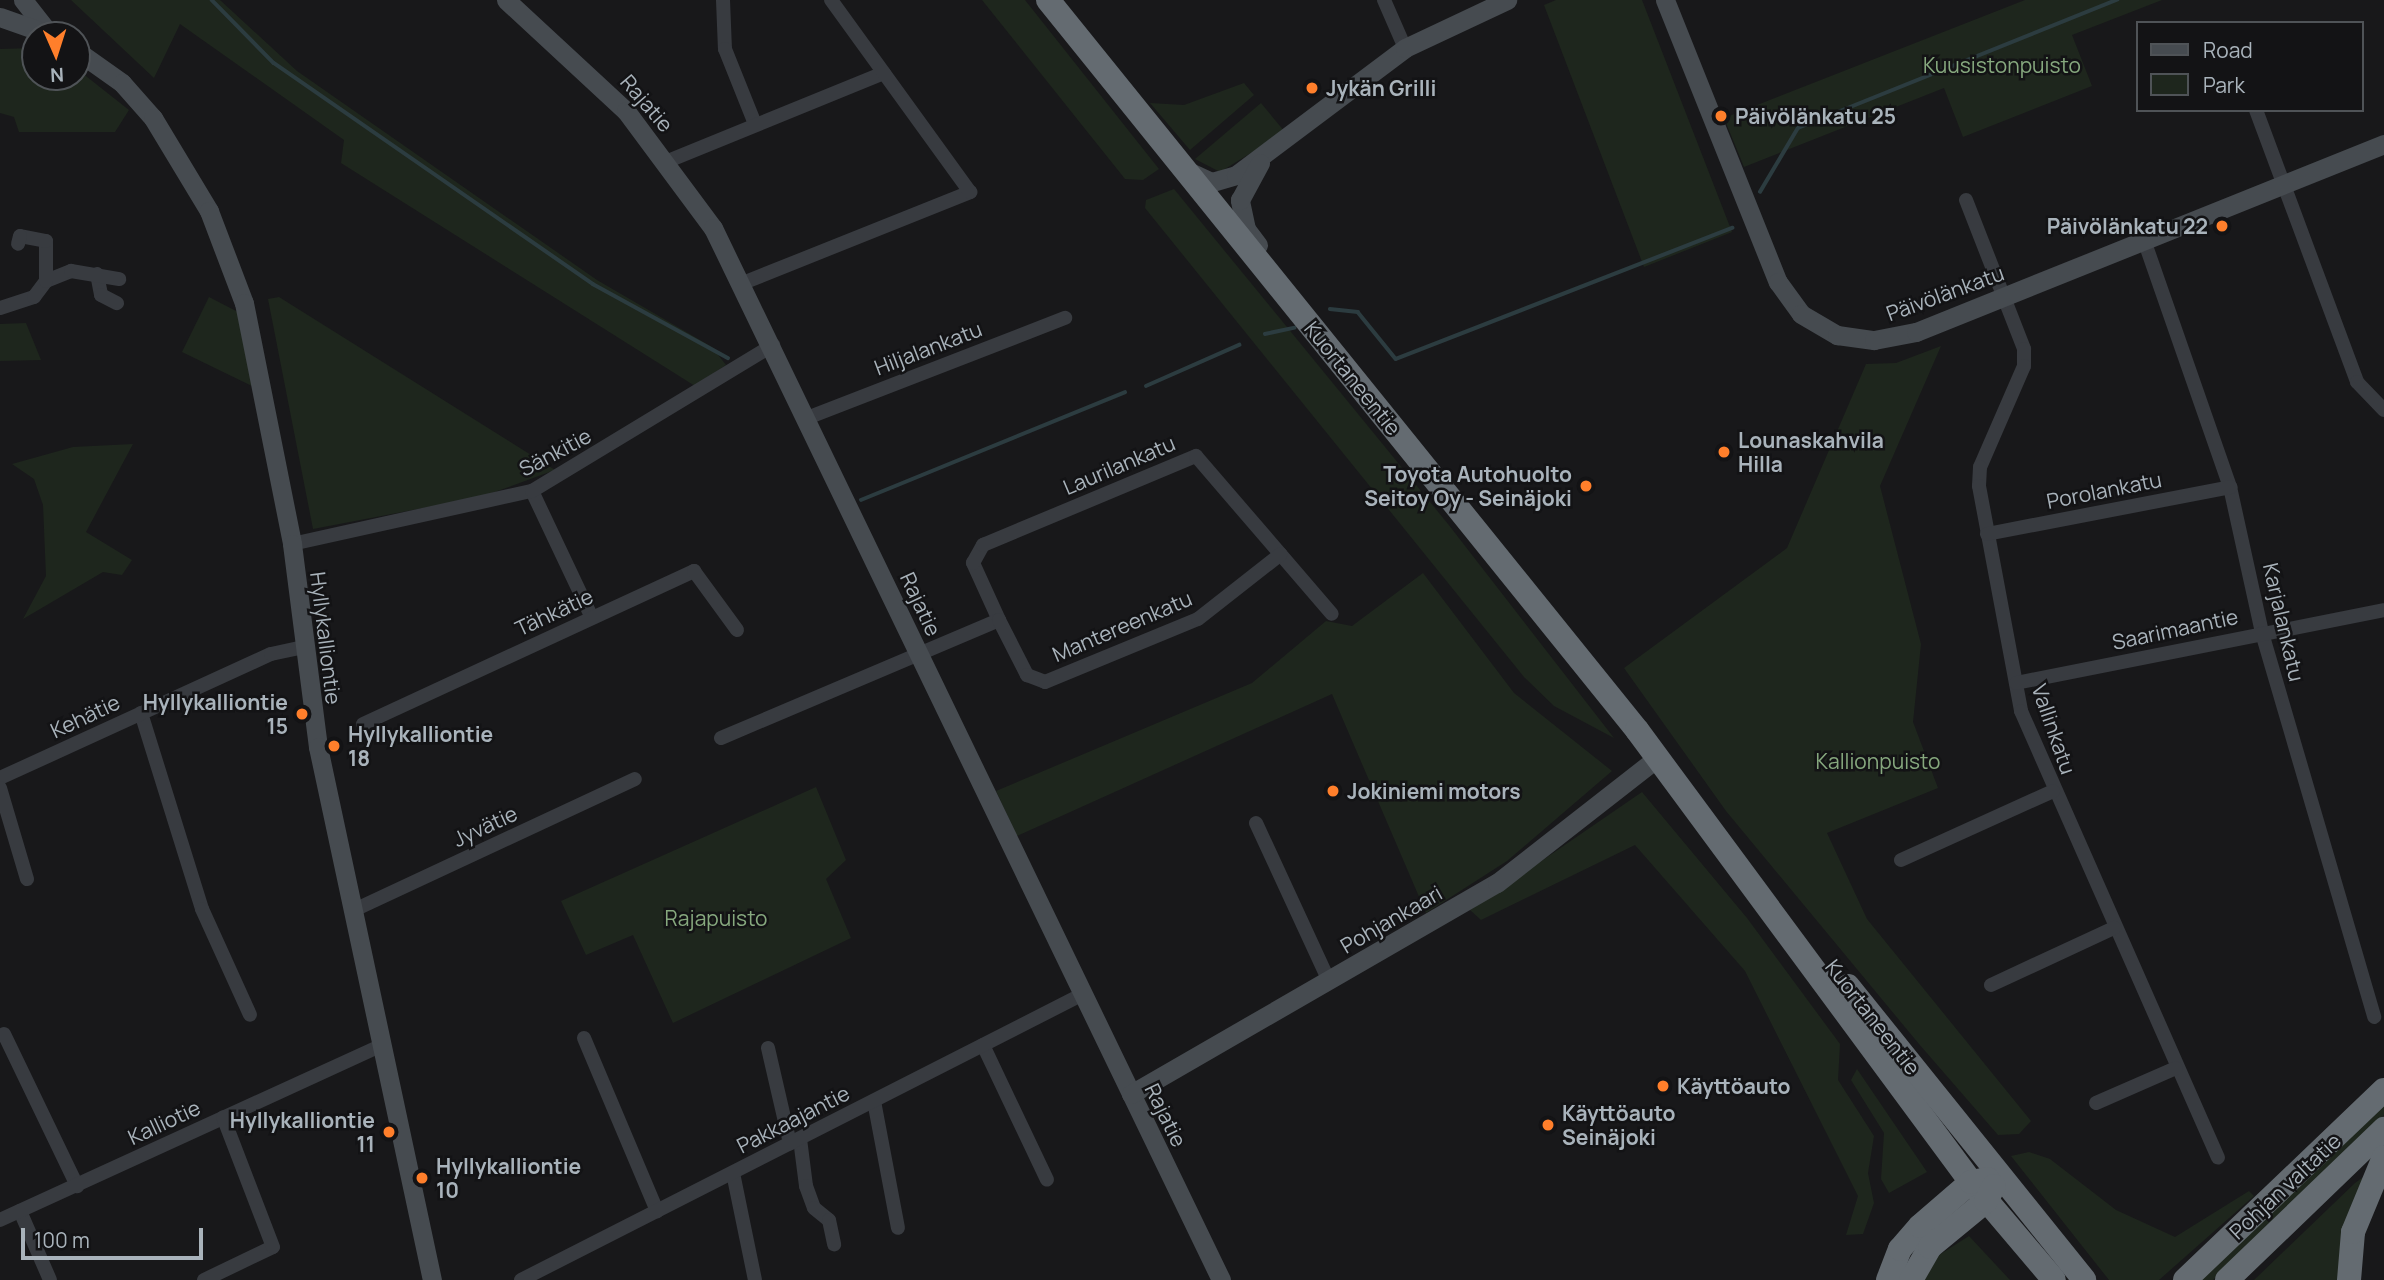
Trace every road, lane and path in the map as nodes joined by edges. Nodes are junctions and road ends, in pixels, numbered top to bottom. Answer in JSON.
{"nodes":[{"id":1,"x":21,"y":0,"type":"edge"},
{"id":2,"x":506,"y":0,"type":"edge"},
{"id":3,"x":723,"y":0,"type":"edge"},
{"id":4,"x":831,"y":0,"type":"edge"},
{"id":5,"x":1048,"y":0,"type":"edge"},
{"id":6,"x":1384,"y":0,"type":"edge"},
{"id":7,"x":1507,"y":0,"type":"edge"},
{"id":8,"x":1665,"y":0,"type":"edge"},
{"id":9,"x":0,"y":17,"type":"edge"},
{"id":10,"x":38,"y":21,"type":"edge"},
{"id":11,"x":21,"y":25,"type":"edge"},
{"id":12,"x":1405,"y":48,"type":"junction"},
{"id":13,"x":91,"y":61,"type":"edge"},
{"id":14,"x":884,"y":73,"type":"junction"},
{"id":15,"x":2257,"y":112,"type":"edge"},
{"id":16,"x":755,"y":124,"type":"junction"},
{"id":17,"x":2384,"y":144,"type":"edge"},
{"id":18,"x":668,"y":161,"type":"junction"},
{"id":19,"x":1261,"y":162,"type":"junction"},
{"id":20,"x":1184,"y":168,"type":"junction"},
{"id":21,"x":2286,"y":184,"type":"junction"},
{"id":22,"x":1966,"y":200,"type":"dead end"},
{"id":23,"x":2144,"y":240,"type":"junction"},
{"id":24,"x":18,"y":244,"type":"dead end"},
{"id":25,"x":97,"y":274,"type":"junction"},
{"id":26,"x":119,"y":279,"type":"dead end"},
{"id":27,"x":46,"y":281,"type":"junction"},
{"id":28,"x":743,"y":283,"type":"junction"},
{"id":29,"x":1276,"y":284,"type":"junction"},
{"id":30,"x":2003,"y":296,"type":"junction"},
{"id":31,"x":117,"y":303,"type":"dead end"},
{"id":32,"x":0,"y":308,"type":"edge"},
{"id":33,"x":1065,"y":318,"type":"dead end"},
{"id":34,"x":772,"y":345,"type":"junction"},
{"id":35,"x":2384,"y":410,"type":"edge"},
{"id":36,"x":807,"y":418,"type":"junction"},
{"id":37,"x":2230,"y":487,"type":"junction"},
{"id":38,"x":532,"y":491,"type":"junction"},
{"id":39,"x":1987,"y":534,"type":"junction"},
{"id":40,"x":292,"y":544,"type":"junction"},
{"id":41,"x":1281,"y":554,"type":"junction"},
{"id":42,"x":2384,"y":610,"type":"edge"},
{"id":43,"x":1332,"y":614,"type":"dead end"},
{"id":44,"x":592,"y":618,"type":"junction"},
{"id":45,"x":999,"y":620,"type":"junction"},
{"id":46,"x":737,"y":630,"type":"dead end"},
{"id":47,"x":2263,"y":633,"type":"junction"},
{"id":48,"x":304,"y":647,"type":"junction"},
{"id":49,"x":918,"y":652,"type":"junction"},
{"id":50,"x":2016,"y":683,"type":"junction"},
{"id":51,"x":141,"y":713,"type":"junction"},
{"id":52,"x":363,"y":723,"type":"dead end"},
{"id":53,"x":721,"y":738,"type":"dead end"},
{"id":54,"x":1657,"y":758,"type":"junction"},
{"id":55,"x":0,"y":778,"type":"edge"},
{"id":56,"x":635,"y":779,"type":"dead end"},
{"id":57,"x":0,"y":788,"type":"edge"},
{"id":58,"x":2053,"y":791,"type":"junction"},
{"id":59,"x":1256,"y":823,"type":"dead end"},
{"id":60,"x":1901,"y":860,"type":"dead end"},
{"id":61,"x":27,"y":879,"type":"dead end"},
{"id":62,"x":352,"y":911,"type":"junction"},
{"id":63,"x":2114,"y":928,"type":"junction"},
{"id":64,"x":1329,"y":981,"type":"junction"},
{"id":65,"x":1991,"y":985,"type":"dead end"},
{"id":66,"x":1083,"y":994,"type":"junction"},
{"id":67,"x":250,"y":1015,"type":"dead end"},
{"id":68,"x":2374,"y":1017,"type":"dead end"},
{"id":69,"x":4,"y":1034,"type":"dead end"},
{"id":70,"x":584,"y":1038,"type":"dead end"},
{"id":71,"x":383,"y":1045,"type":"junction"},
{"id":72,"x":983,"y":1045,"type":"junction"},
{"id":73,"x":768,"y":1048,"type":"dead end"},
{"id":74,"x":2176,"y":1068,"type":"junction"},
{"id":75,"x":2384,"y":1090,"type":"edge"},
{"id":76,"x":1131,"y":1094,"type":"junction"},
{"id":77,"x":874,"y":1101,"type":"junction"},
{"id":78,"x":2096,"y":1103,"type":"dead end"},
{"id":79,"x":223,"y":1117,"type":"junction"},
{"id":80,"x":2384,"y":1129,"type":"edge"},
{"id":81,"x":795,"y":1141,"type":"junction"},
{"id":82,"x":2384,"y":1157,"type":"edge"},
{"id":83,"x":2218,"y":1158,"type":"dead end"},
{"id":84,"x":733,"y":1173,"type":"junction"},
{"id":85,"x":1999,"y":1176,"type":"junction"},
{"id":86,"x":1047,"y":1180,"type":"dead end"},
{"id":87,"x":78,"y":1186,"type":"junction"},
{"id":88,"x":1979,"y":1192,"type":"junction"},
{"id":89,"x":20,"y":1210,"type":"junction"},
{"id":90,"x":657,"y":1211,"type":"junction"},
{"id":91,"x":0,"y":1220,"type":"edge"},
{"id":92,"x":898,"y":1228,"type":"dead end"},
{"id":93,"x":834,"y":1244,"type":"dead end"},
{"id":94,"x":2188,"y":1275,"type":"edge"},
{"id":95,"x":50,"y":1280,"type":"edge"},
{"id":96,"x":204,"y":1280,"type":"edge"},
{"id":97,"x":432,"y":1280,"type":"edge"},
{"id":98,"x":521,"y":1280,"type":"edge"},
{"id":99,"x":755,"y":1280,"type":"edge"},
{"id":100,"x":1221,"y":1280,"type":"edge"},
{"id":101,"x":1888,"y":1280,"type":"edge"},
{"id":102,"x":1911,"y":1280,"type":"edge"},
{"id":103,"x":2054,"y":1280,"type":"edge"},
{"id":104,"x":2084,"y":1280,"type":"edge"},
{"id":105,"x":2227,"y":1280,"type":"edge"},
{"id":106,"x":2349,"y":1280,"type":"edge"}],
"edges":[{"from":1,"to":9,"type":"street"},
{"from":1,"to":10,"type":"street"},
{"from":2,"to":18,"type":"street","name":"Rajatie"},
{"from":3,"to":16,"type":"street"},
{"from":4,"to":14,"type":"street"},
{"from":5,"to":20,"type":"highway","name":"Kuortaneentie"},
{"from":6,"to":12,"type":"street"},
{"from":7,"to":12,"type":"street"},
{"from":8,"to":30,"type":"street","name":"Päivölänkatu"},
{"from":9,"to":11,"type":"street"},
{"from":12,"to":19,"type":"street"},
{"from":13,"to":40,"type":"street","name":"Hyllykalliontie"},
{"from":14,"to":16,"type":"street"},
{"from":14,"to":28,"type":"street"},
{"from":15,"to":21,"type":"street"},
{"from":16,"to":18,"type":"street"},
{"from":17,"to":21,"type":"street","name":"Päivölänkatu"},
{"from":18,"to":28,"type":"street","name":"Rajatie"},
{"from":19,"to":20,"type":"street"},
{"from":19,"to":29,"type":"street"},
{"from":20,"to":29,"type":"highway","name":"Kuortaneentie"},
{"from":21,"to":23,"type":"street","name":"Päivölänkatu"},
{"from":21,"to":35,"type":"street"},
{"from":22,"to":30,"type":"street","name":"Vallinkatu"},
{"from":23,"to":30,"type":"street","name":"Päivölänkatu"},
{"from":23,"to":37,"type":"street","name":"Karjalankatu"},
{"from":24,"to":27,"type":"street"},
{"from":25,"to":26,"type":"street"},
{"from":25,"to":27,"type":"street"},
{"from":25,"to":31,"type":"street"},
{"from":27,"to":32,"type":"street"},
{"from":28,"to":34,"type":"street","name":"Rajatie"},
{"from":29,"to":54,"type":"highway","name":"Kuortaneentie"},
{"from":30,"to":39,"type":"street","name":"Vallinkatu"},
{"from":33,"to":36,"type":"street","name":"Hiljalankatu"},
{"from":34,"to":36,"type":"street","name":"Rajatie"},
{"from":34,"to":38,"type":"street","name":"Sänkitie"},
{"from":36,"to":49,"type":"street","name":"Rajatie"},
{"from":37,"to":39,"type":"street","name":"Porolankatu"},
{"from":37,"to":47,"type":"street","name":"Karjalankatu"},
{"from":38,"to":40,"type":"street","name":"Sänkitie"},
{"from":38,"to":44,"type":"street"},
{"from":39,"to":50,"type":"street","name":"Vallinkatu"},
{"from":40,"to":48,"type":"street","name":"Hyllykalliontie"},
{"from":41,"to":43,"type":"street","name":"Laurilankatu"},
{"from":41,"to":45,"type":"street","name":"Mantereenkatu"},
{"from":41,"to":45,"type":"street","name":"Laurilankatu"},
{"from":42,"to":47,"type":"street","name":"Saarimaantie"},
{"from":44,"to":46,"type":"street","name":"Tähkätie"},
{"from":44,"to":52,"type":"street","name":"Tähkätie"},
{"from":45,"to":49,"type":"street"},
{"from":47,"to":50,"type":"street","name":"Saarimaantie"},
{"from":47,"to":68,"type":"street","name":"Karjalankatu"},
{"from":48,"to":51,"type":"street","name":"Kehätie"},
{"from":48,"to":62,"type":"street","name":"Hyllykalliontie"},
{"from":49,"to":53,"type":"street"},
{"from":49,"to":66,"type":"street","name":"Rajatie"},
{"from":50,"to":58,"type":"street","name":"Vallinkatu"},
{"from":51,"to":55,"type":"street","name":"Kehätie"},
{"from":51,"to":67,"type":"street"},
{"from":54,"to":64,"type":"street","name":"Pohjankaari"},
{"from":54,"to":85,"type":"highway","name":"Kuortaneentie"},
{"from":54,"to":88,"type":"highway","name":"Kuortaneentie"},
{"from":56,"to":62,"type":"street","name":"Jyvätie"},
{"from":57,"to":61,"type":"street"},
{"from":58,"to":60,"type":"street"},
{"from":58,"to":63,"type":"street","name":"Vallinkatu"},
{"from":59,"to":64,"type":"street"},
{"from":62,"to":71,"type":"street","name":"Hyllykalliontie"},
{"from":63,"to":65,"type":"street"},
{"from":63,"to":74,"type":"street","name":"Vallinkatu"},
{"from":64,"to":76,"type":"street","name":"Pohjankaari"},
{"from":66,"to":72,"type":"street","name":"Pakkaajantie"},
{"from":66,"to":76,"type":"street","name":"Rajatie"},
{"from":69,"to":87,"type":"street"},
{"from":70,"to":90,"type":"street"},
{"from":71,"to":79,"type":"street","name":"Kalliotie"},
{"from":71,"to":97,"type":"street","name":"Hyllykalliontie"},
{"from":72,"to":77,"type":"street","name":"Pakkaajantie"},
{"from":72,"to":86,"type":"street"},
{"from":73,"to":81,"type":"street"},
{"from":74,"to":78,"type":"street"},
{"from":74,"to":83,"type":"street","name":"Vallinkatu"},
{"from":75,"to":94,"type":"highway","name":"Pohjan valtatie"},
{"from":76,"to":100,"type":"street","name":"Rajatie"},
{"from":77,"to":81,"type":"street","name":"Pakkaajantie"},
{"from":77,"to":92,"type":"street"},
{"from":79,"to":87,"type":"street","name":"Kalliotie"},
{"from":79,"to":96,"type":"street"},
{"from":80,"to":105,"type":"highway","name":"Pohjan valtatie"},
{"from":81,"to":84,"type":"street","name":"Pakkaajantie"},
{"from":81,"to":93,"type":"street"},
{"from":82,"to":106,"type":"highway"},
{"from":84,"to":90,"type":"street","name":"Pakkaajantie"},
{"from":84,"to":99,"type":"street"},
{"from":85,"to":88,"type":"highway"},
{"from":85,"to":104,"type":"highway","name":"Kuortaneentie"},
{"from":87,"to":89,"type":"street","name":"Kalliotie"},
{"from":88,"to":101,"type":"highway"},
{"from":88,"to":102,"type":"highway"},
{"from":88,"to":103,"type":"highway","name":"Kuortaneentie"},
{"from":89,"to":91,"type":"street","name":"Kalliotie"},
{"from":89,"to":95,"type":"street"},
{"from":90,"to":98,"type":"street","name":"Pakkaajantie"}]}
